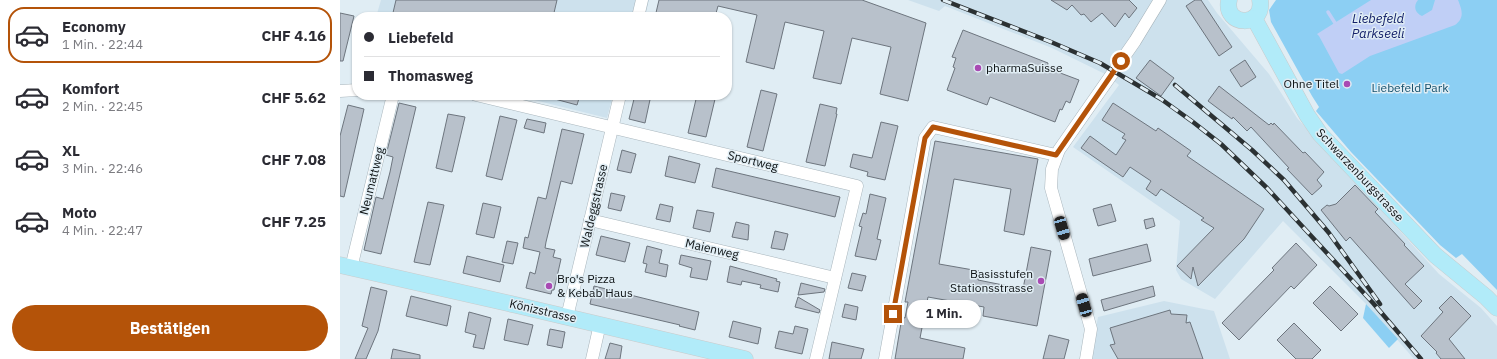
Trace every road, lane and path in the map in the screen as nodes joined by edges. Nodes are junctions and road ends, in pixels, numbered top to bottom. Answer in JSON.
{"nodes":[{"id":1,"x":642,"y":0,"type":"edge"},
{"id":2,"x":1160,"y":0,"type":"edge"},
{"id":3,"x":1229,"y":0,"type":"edge"},
{"id":4,"x":1260,"y":0,"type":"edge"},
{"id":5,"x":639,"y":12,"type":"edge"},
{"id":6,"x":1254,"y":18,"type":"junction"},
{"id":7,"x":352,"y":90,"type":"edge"},
{"id":8,"x":340,"y":91,"type":"edge"},
{"id":9,"x":392,"y":100,"type":"edge"},
{"id":10,"x":497,"y":100,"type":"edge"},
{"id":11,"x":619,"y":100,"type":"edge"},
{"id":12,"x":612,"y":127,"type":"junction"},
{"id":13,"x":1056,"y":155,"type":"junction"},
{"id":14,"x":590,"y":220,"type":"junction"},
{"id":15,"x":346,"y":266,"type":"edge"},
{"id":16,"x":835,"y":278,"type":"junction"},
{"id":17,"x":1497,"y":308,"type":"edge"},
{"id":18,"x":568,"y":317,"type":"junction"},
{"id":19,"x":600,"y":324,"type":"junction"},
{"id":20,"x":736,"y":358,"type":"edge"},
{"id":21,"x":592,"y":359,"type":"edge"},
{"id":22,"x":816,"y":359,"type":"edge"},
{"id":23,"x":885,"y":359,"type":"edge"},
{"id":24,"x":1086,"y":359,"type":"edge"}],
"edges":[{"from":1,"to":5,"type":"street"},
{"from":2,"to":13,"type":"street"},
{"from":3,"to":6,"type":"main road"},
{"from":4,"to":6,"type":"main road"},
{"from":6,"to":17,"type":"main road","name":"Schwarzenburgstrasse"},
{"from":7,"to":8,"type":"street"},
{"from":9,"to":15,"type":"street","name":"Neumattweg"},
{"from":10,"to":12,"type":"street","name":"Sportweg"},
{"from":11,"to":12,"type":"street","name":"Waldeggstrasse"},
{"from":12,"to":14,"type":"street","name":"Waldeggstrasse"},
{"from":12,"to":16,"type":"street","name":"Sportweg"},
{"from":13,"to":23,"type":"street"},
{"from":13,"to":24,"type":"street"},
{"from":14,"to":16,"type":"street","name":"Maienweg"},
{"from":14,"to":18,"type":"street","name":"Waldeggstrasse"},
{"from":15,"to":18,"type":"main road","name":"Könizstrasse"},
{"from":16,"to":22,"type":"street","name":"Sportweg"},
{"from":18,"to":19,"type":"main road","name":"Könizstrasse"},
{"from":19,"to":20,"type":"main road","name":"Könizstrasse"},
{"from":19,"to":21,"type":"street"}]}
